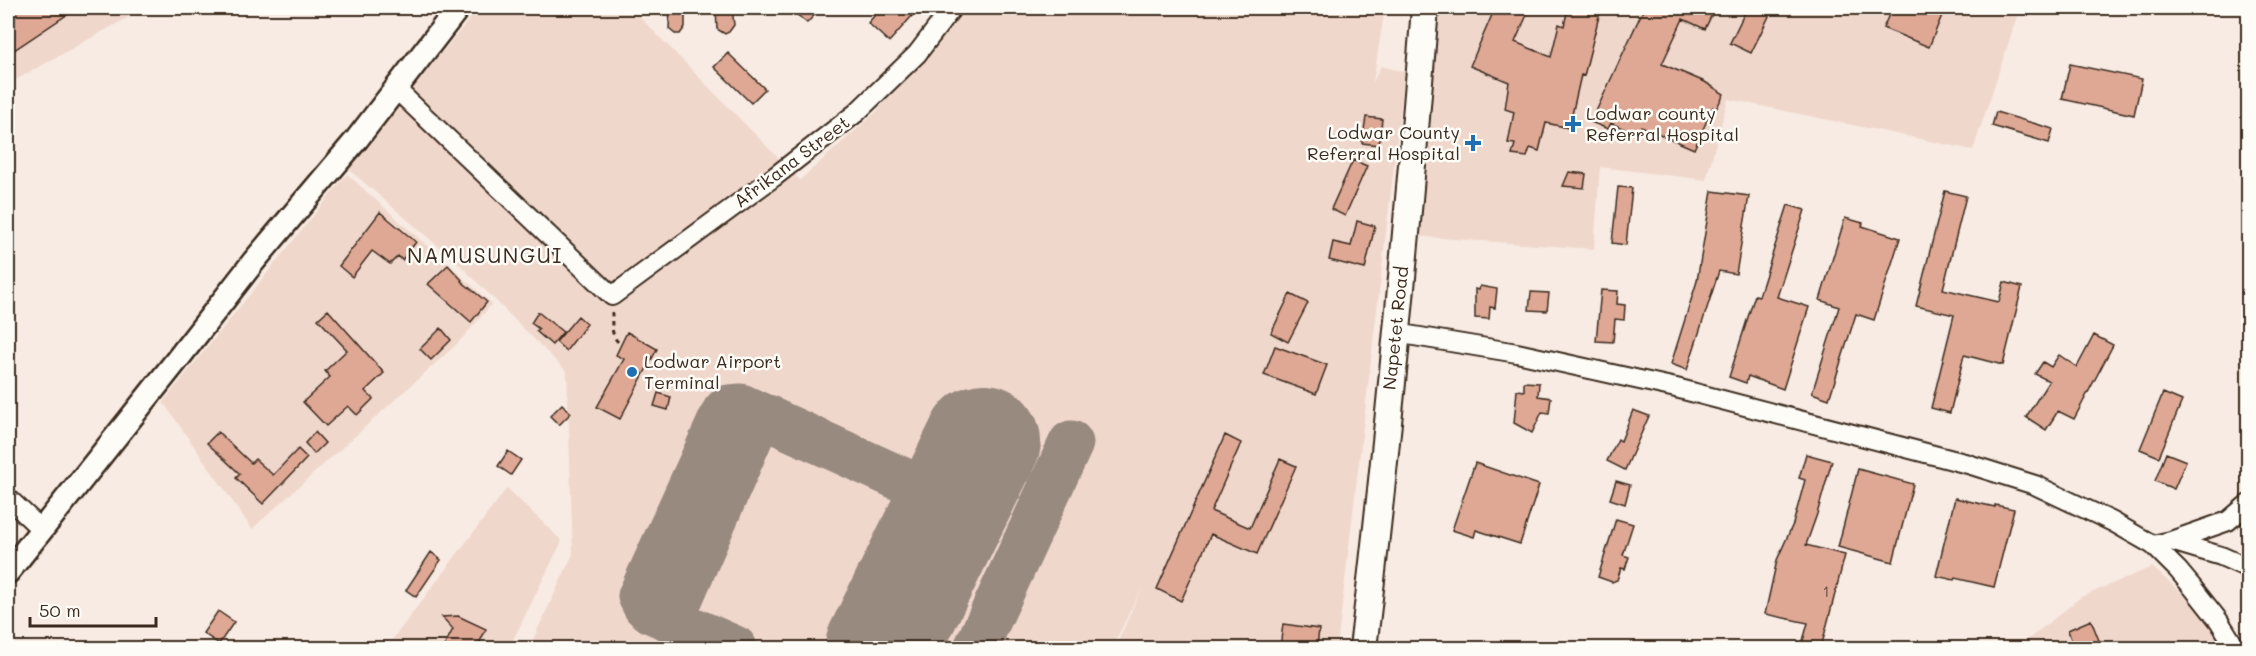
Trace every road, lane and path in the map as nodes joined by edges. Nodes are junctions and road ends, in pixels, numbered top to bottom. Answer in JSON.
{"nodes":[{"id":1,"x":458,"y":8,"type":"edge"},
{"id":2,"x":952,"y":8,"type":"edge"},
{"id":3,"x":1425,"y":8,"type":"edge"},
{"id":4,"x":395,"y":88,"type":"junction"},
{"id":5,"x":612,"y":296,"type":"junction"},
{"id":6,"x":1396,"y":333,"type":"junction"},
{"id":7,"x":621,"y":344,"type":"dead end"},
{"id":8,"x":8,"y":498,"type":"edge"},
{"id":9,"x":2248,"y":504,"type":"edge"},
{"id":10,"x":42,"y":530,"type":"junction"},
{"id":11,"x":2162,"y":543,"type":"junction"},
{"id":12,"x":2248,"y":568,"type":"edge"},
{"id":13,"x":8,"y":572,"type":"edge"},
{"id":14,"x":1363,"y":648,"type":"edge"},
{"id":15,"x":2236,"y":648,"type":"edge"}],
"edges":[{"from":1,"to":4,"type":"street"},
{"from":2,"to":5,"type":"street","name":"Afrikana Street"},
{"from":3,"to":6,"type":"main road","name":"Napetet Road"},
{"from":4,"to":5,"type":"street"},
{"from":4,"to":10,"type":"street"},
{"from":5,"to":7,"type":"path"},
{"from":6,"to":11,"type":"street"},
{"from":6,"to":14,"type":"main road","name":"Napetet Road"},
{"from":8,"to":10,"type":"street"},
{"from":9,"to":11,"type":"street"},
{"from":10,"to":13,"type":"street"},
{"from":11,"to":12,"type":"street"},
{"from":11,"to":15,"type":"street"}]}
